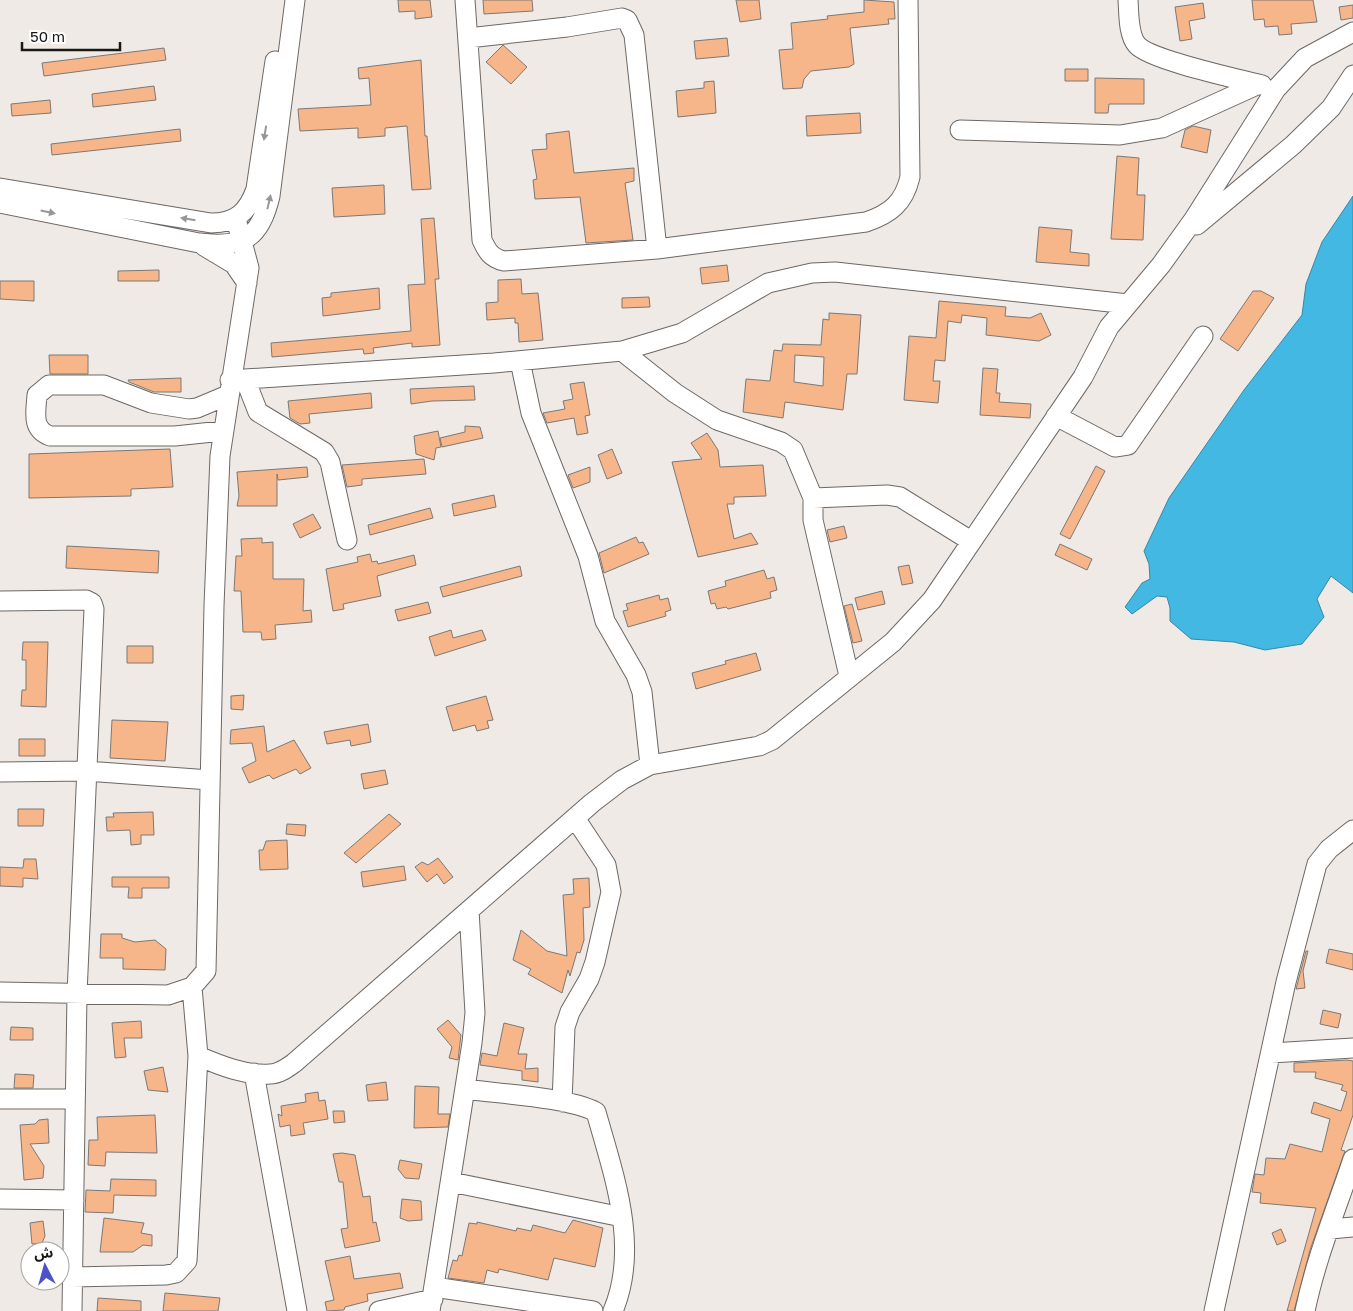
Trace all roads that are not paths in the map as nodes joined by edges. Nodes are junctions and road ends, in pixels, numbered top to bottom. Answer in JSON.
{"nodes":[{"id":1,"x":465,"y":0,"type":"edge"},
{"id":2,"x":908,"y":0,"type":"edge"},
{"id":3,"x":1128,"y":0,"type":"edge"},
{"id":4,"x":289,"y":3,"type":"edge"},
{"id":5,"x":1353,"y":32,"type":"edge"},
{"id":6,"x":468,"y":38,"type":"junction"},
{"id":7,"x":1353,"y":75,"type":"edge"},
{"id":8,"x":1268,"y":86,"type":"junction"},
{"id":9,"x":960,"y":130,"type":"dead end"},
{"id":10,"x":0,"y":188,"type":"edge"},
{"id":11,"x":0,"y":202,"type":"edge"},
{"id":12,"x":236,"y":219,"type":"junction"},
{"id":13,"x":242,"y":240,"type":"junction"},
{"id":14,"x":200,"y":243,"type":"junction"},
{"id":15,"x":1176,"y":244,"type":"junction"},
{"id":16,"x":657,"y":249,"type":"junction"},
{"id":17,"x":247,"y":283,"type":"junction"},
{"id":18,"x":1128,"y":304,"type":"junction"},
{"id":19,"x":1203,"y":336,"type":"dead end"},
{"id":20,"x":622,"y":351,"type":"junction"},
{"id":21,"x":520,"y":361,"type":"junction"},
{"id":22,"x":234,"y":385,"type":"junction"},
{"id":23,"x":1056,"y":416,"type":"junction"},
{"id":24,"x":222,"y":431,"type":"junction"},
{"id":25,"x":813,"y":498,"type":"junction"},
{"id":26,"x":347,"y":540,"type":"dead end"},
{"id":27,"x":971,"y":541,"type":"junction"},
{"id":28,"x":0,"y":601,"type":"edge"},
{"id":29,"x":849,"y":676,"type":"junction"},
{"id":30,"x":650,"y":765,"type":"junction"},
{"id":31,"x":86,"y":771,"type":"junction"},
{"id":32,"x":0,"y":772,"type":"edge"},
{"id":33,"x":210,"y":780,"type":"junction"},
{"id":34,"x":575,"y":818,"type":"junction"},
{"id":35,"x":1353,"y":830,"type":"edge"},
{"id":36,"x":469,"y":910,"type":"junction"},
{"id":37,"x":192,"y":987,"type":"junction"},
{"id":38,"x":0,"y":992,"type":"edge"},
{"id":39,"x":77,"y":994,"type":"junction"},
{"id":40,"x":1353,"y":1048,"type":"edge"},
{"id":41,"x":1271,"y":1053,"type":"junction"},
{"id":42,"x":198,"y":1056,"type":"junction"},
{"id":43,"x":254,"y":1072,"type":"junction"},
{"id":44,"x":466,"y":1089,"type":"junction"},
{"id":45,"x":0,"y":1099,"type":"edge"},
{"id":46,"x":75,"y":1099,"type":"junction"},
{"id":47,"x":562,"y":1102,"type":"junction"},
{"id":48,"x":1353,"y":1159,"type":"edge"},
{"id":49,"x":451,"y":1182,"type":"junction"},
{"id":50,"x":0,"y":1199,"type":"edge"},
{"id":51,"x":74,"y":1200,"type":"junction"},
{"id":52,"x":622,"y":1216,"type":"junction"},
{"id":53,"x":1353,"y":1227,"type":"edge"},
{"id":54,"x":1330,"y":1229,"type":"junction"},
{"id":55,"x":72,"y":1277,"type":"junction"},
{"id":56,"x":432,"y":1299,"type":"edge"},
{"id":57,"x":72,"y":1311,"type":"edge"},
{"id":58,"x":297,"y":1311,"type":"edge"},
{"id":59,"x":379,"y":1311,"type":"edge"},
{"id":60,"x":593,"y":1311,"type":"edge"},
{"id":61,"x":613,"y":1311,"type":"edge"},
{"id":62,"x":1214,"y":1311,"type":"edge"},
{"id":63,"x":1305,"y":1311,"type":"edge"}],
"edges":[{"from":1,"to":6,"type":"street"},
{"from":2,"to":16,"type":"street"},
{"from":3,"to":8,"type":"street"},
{"from":4,"to":12,"type":"street","one_way":true},
{"from":13,"to":4,"type":"street","one_way":true},
{"from":5,"to":8,"type":"street"},
{"from":6,"to":16,"type":"street"},
{"from":6,"to":16,"type":"street"},
{"from":7,"to":15,"type":"street"},
{"from":8,"to":9,"type":"street"},
{"from":8,"to":15,"type":"street"},
{"from":12,"to":10,"type":"street","one_way":true},
{"from":11,"to":14,"type":"street","one_way":true},
{"from":12,"to":13,"type":"street"},
{"from":13,"to":14,"type":"street"},
{"from":13,"to":17,"type":"street"},
{"from":14,"to":17,"type":"street"},
{"from":15,"to":18,"type":"street"},
{"from":17,"to":22,"type":"street"},
{"from":18,"to":20,"type":"street"},
{"from":18,"to":23,"type":"street"},
{"from":19,"to":23,"type":"street"},
{"from":20,"to":21,"type":"street"},
{"from":20,"to":25,"type":"street"},
{"from":21,"to":22,"type":"street"},
{"from":21,"to":30,"type":"street"},
{"from":22,"to":24,"type":"street"},
{"from":22,"to":24,"type":"street"},
{"from":22,"to":26,"type":"street"},
{"from":23,"to":27,"type":"street"},
{"from":24,"to":33,"type":"street"},
{"from":25,"to":27,"type":"street"},
{"from":25,"to":29,"type":"street"},
{"from":27,"to":29,"type":"street"},
{"from":28,"to":31,"type":"street"},
{"from":29,"to":30,"type":"street"},
{"from":30,"to":34,"type":"street"},
{"from":31,"to":32,"type":"street"},
{"from":31,"to":33,"type":"street"},
{"from":31,"to":39,"type":"street"},
{"from":33,"to":37,"type":"street"},
{"from":34,"to":36,"type":"street"},
{"from":34,"to":47,"type":"street"},
{"from":35,"to":41,"type":"street"},
{"from":36,"to":43,"type":"street"},
{"from":36,"to":44,"type":"street"},
{"from":37,"to":39,"type":"street"},
{"from":37,"to":42,"type":"street"},
{"from":38,"to":39,"type":"street"},
{"from":39,"to":46,"type":"street"},
{"from":40,"to":41,"type":"street"},
{"from":41,"to":62,"type":"street"},
{"from":42,"to":43,"type":"street"},
{"from":42,"to":55,"type":"street"},
{"from":43,"to":58,"type":"street"},
{"from":44,"to":47,"type":"street"},
{"from":44,"to":49,"type":"street"},
{"from":45,"to":46,"type":"street"},
{"from":46,"to":51,"type":"street"},
{"from":47,"to":52,"type":"street"},
{"from":48,"to":54,"type":"street"},
{"from":49,"to":52,"type":"street"},
{"from":49,"to":56,"type":"street"},
{"from":50,"to":51,"type":"street"},
{"from":51,"to":55,"type":"street"},
{"from":52,"to":61,"type":"street"},
{"from":53,"to":54,"type":"street"},
{"from":54,"to":63,"type":"street"},
{"from":55,"to":57,"type":"street"},
{"from":56,"to":59,"type":"street"},
{"from":56,"to":60,"type":"street"}]}
